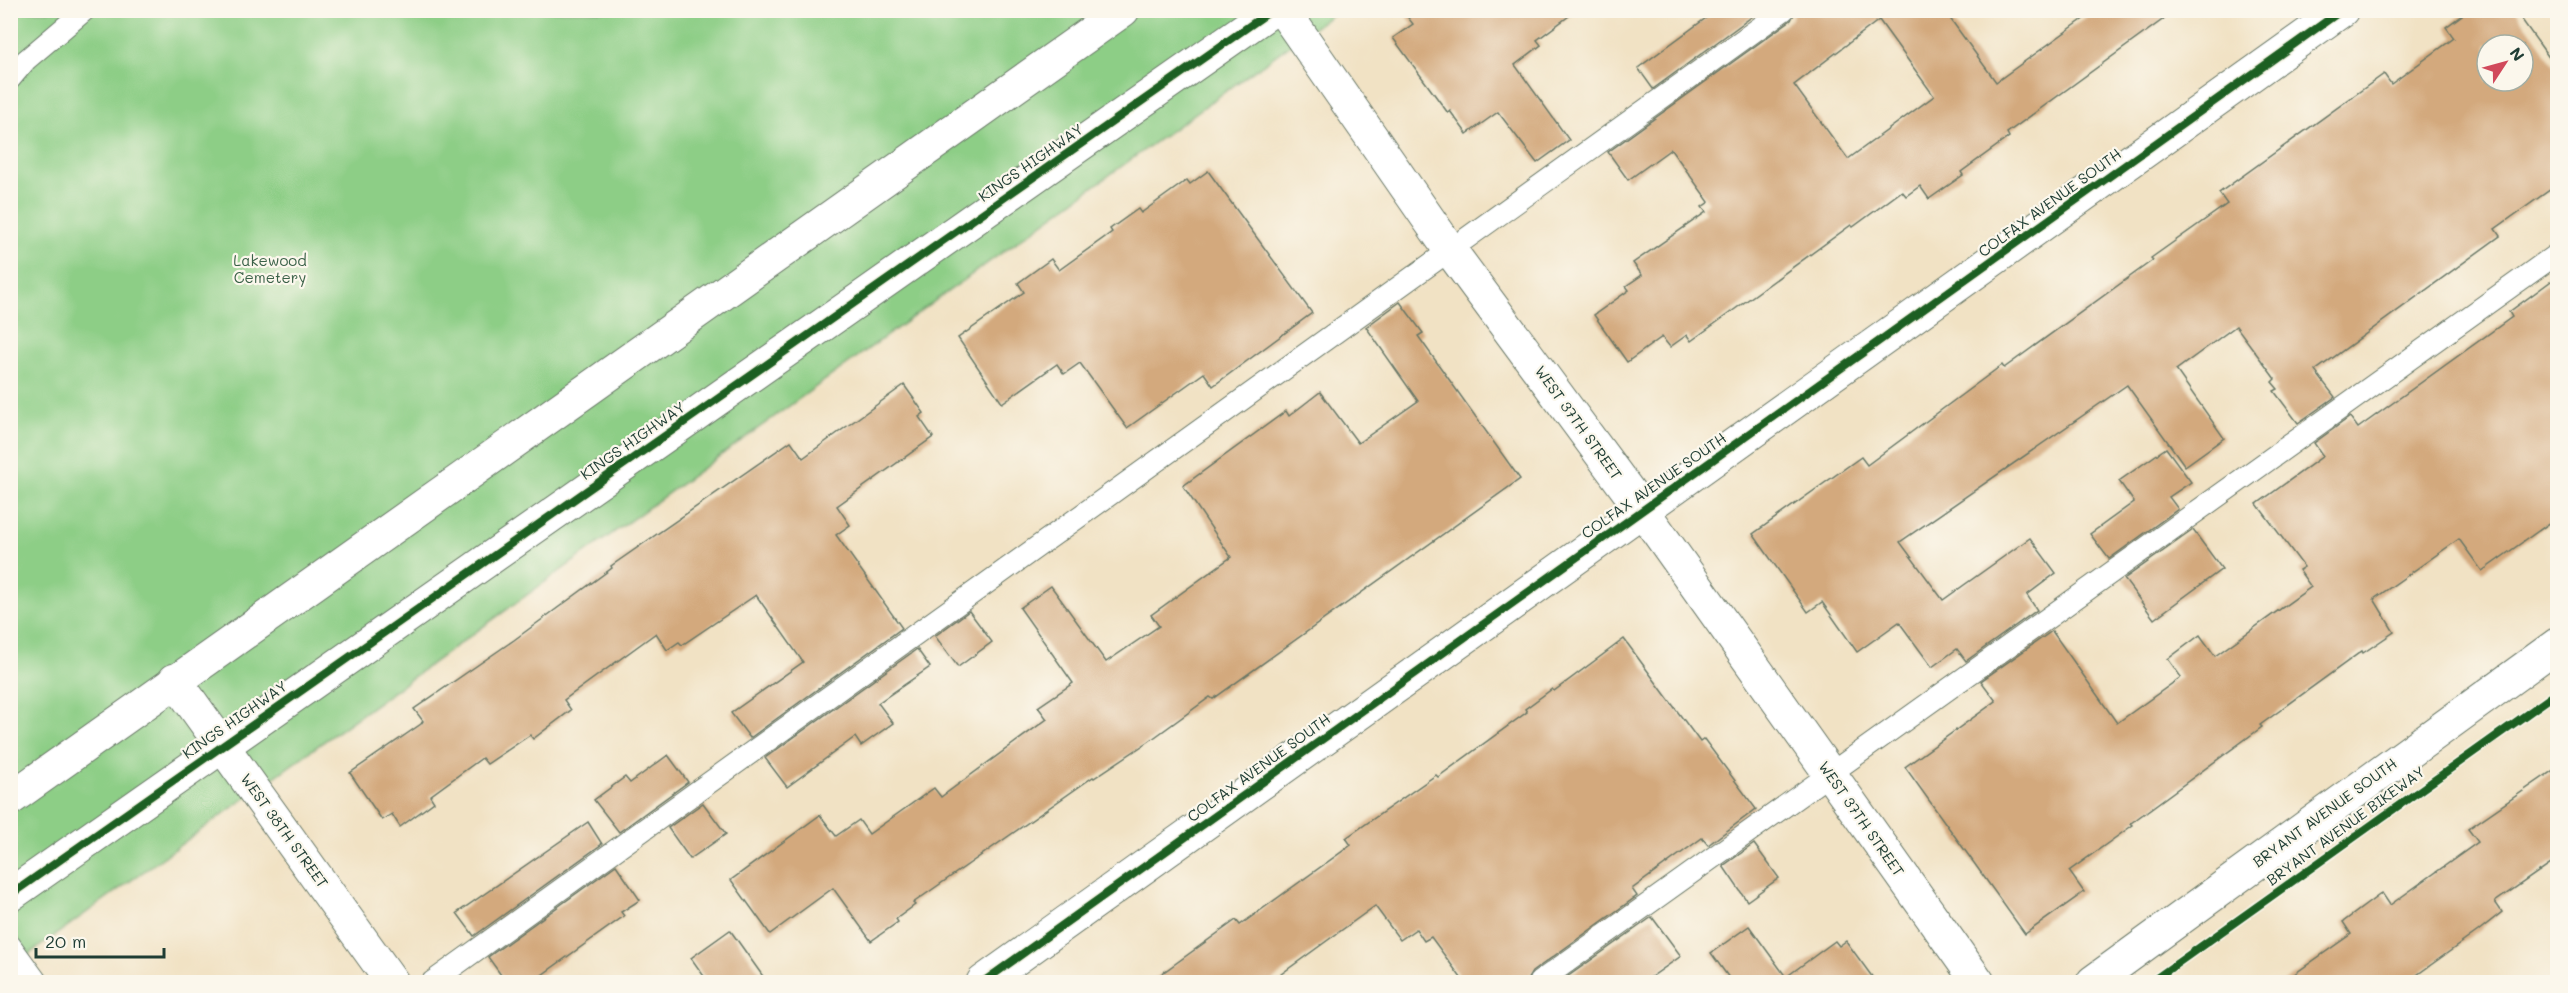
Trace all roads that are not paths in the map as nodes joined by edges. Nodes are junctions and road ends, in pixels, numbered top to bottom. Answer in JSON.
{"nodes":[{"id":1,"x":85,"y":10,"type":"edge"},
{"id":2,"x":1123,"y":10,"type":"edge"},
{"id":3,"x":1272,"y":10,"type":"edge"},
{"id":4,"x":1283,"y":10,"type":"edge"},
{"id":5,"x":1784,"y":10,"type":"edge"},
{"id":6,"x":2342,"y":10,"type":"edge"},
{"id":7,"x":10,"y":79,"type":"edge"},
{"id":8,"x":1450,"y":250,"type":"junction"},
{"id":9,"x":2558,"y":253,"type":"edge"},
{"id":10,"x":1643,"y":511,"type":"junction"},
{"id":11,"x":2558,"y":644,"type":"edge"},
{"id":12,"x":175,"y":680,"type":"junction"},
{"id":13,"x":222,"y":746,"type":"junction"},
{"id":14,"x":1829,"y":775,"type":"junction"},
{"id":15,"x":10,"y":799,"type":"edge"},
{"id":16,"x":10,"y":896,"type":"edge"},
{"id":17,"x":10,"y":945,"type":"edge"},
{"id":18,"x":37,"y":982,"type":"edge"},
{"id":19,"x":392,"y":982,"type":"edge"},
{"id":20,"x":432,"y":982,"type":"edge"},
{"id":21,"x":982,"y":982,"type":"edge"},
{"id":22,"x":1539,"y":982,"type":"edge"},
{"id":23,"x":1978,"y":982,"type":"edge"},
{"id":24,"x":2093,"y":982,"type":"edge"}],
"edges":[{"from":1,"to":7,"type":"lane"},
{"from":2,"to":12,"type":"street"},
{"from":3,"to":13,"type":"street","name":"KINGS HIGHWAY"},
{"from":4,"to":8,"type":"street","name":"WEST 37TH STREET"},
{"from":5,"to":8,"type":"lane"},
{"from":6,"to":10,"type":"street","name":"COLFAX AVENUE SOUTH"},
{"from":8,"to":10,"type":"street","name":"WEST 37TH STREET"},
{"from":8,"to":20,"type":"lane"},
{"from":9,"to":14,"type":"lane"},
{"from":10,"to":14,"type":"street","name":"WEST 37TH STREET"},
{"from":10,"to":21,"type":"street","name":"COLFAX AVENUE SOUTH"},
{"from":11,"to":24,"type":"street","name":"BRYANT AVENUE SOUTH"},
{"from":12,"to":13,"type":"street","name":"WEST 38TH STREET"},
{"from":12,"to":15,"type":"street"},
{"from":13,"to":16,"type":"street","name":"KINGS HIGHWAY"},
{"from":13,"to":19,"type":"street","name":"WEST 38TH STREET"},
{"from":14,"to":22,"type":"lane"},
{"from":14,"to":23,"type":"street","name":"WEST 37TH STREET"},
{"from":17,"to":18,"type":"lane"}]}
